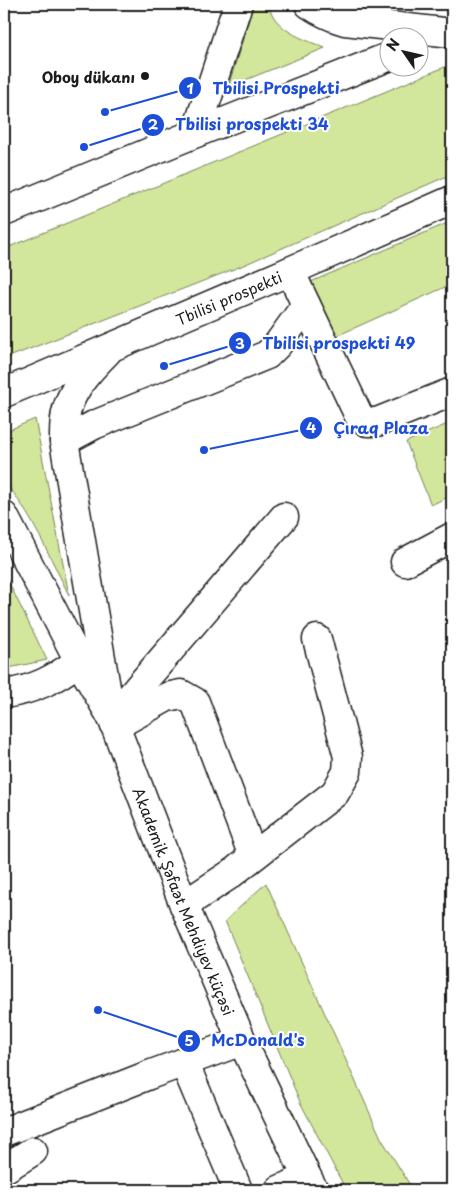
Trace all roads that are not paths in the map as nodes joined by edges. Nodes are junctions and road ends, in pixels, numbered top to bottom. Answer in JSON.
{"nodes":[{"id":1,"x":238,"y":4,"type":"edge"},
{"id":2,"x":309,"y":4,"type":"edge"},
{"id":3,"x":452,"y":34,"type":"edge"},
{"id":4,"x":428,"y":43,"type":"edge"},
{"id":5,"x":378,"y":61,"type":"edge"},
{"id":6,"x":196,"y":133,"type":"junction"},
{"id":7,"x":452,"y":200,"type":"edge"},
{"id":8,"x":4,"y":212,"type":"edge"},
{"id":9,"x":290,"y":271,"type":"junction"},
{"id":10,"x":306,"y":305,"type":"junction"},
{"id":11,"x":114,"y":346,"type":"junction"},
{"id":12,"x":4,"y":392,"type":"edge"},
{"id":13,"x":452,"y":392,"type":"edge"},
{"id":14,"x":64,"y":441,"type":"junction"},
{"id":15,"x":4,"y":516,"type":"edge"},
{"id":16,"x":284,"y":517,"type":"dead end"},
{"id":17,"x":452,"y":537,"type":"edge"},
{"id":18,"x":405,"y":562,"type":"dead end"},
{"id":19,"x":317,"y":639,"type":"dead end"},
{"id":20,"x":89,"y":655,"type":"junction"},
{"id":21,"x":4,"y":694,"type":"edge"},
{"id":22,"x":113,"y":722,"type":"junction"},
{"id":23,"x":253,"y":856,"type":"junction"},
{"id":24,"x":184,"y":905,"type":"junction"},
{"id":25,"x":242,"y":1041,"type":"junction"},
{"id":26,"x":184,"y":1062,"type":"junction"},
{"id":27,"x":4,"y":1132,"type":"edge"},
{"id":28,"x":34,"y":1151,"type":"dead end"},
{"id":29,"x":4,"y":1169,"type":"edge"},
{"id":30,"x":310,"y":1183,"type":"edge"},
{"id":31,"x":238,"y":1190,"type":"edge"},
{"id":32,"x":279,"y":1190,"type":"edge"}],
"edges":[{"from":1,"to":6,"type":"main road"},
{"from":2,"to":3,"type":"main road"},
{"from":3,"to":4,"type":"main road"},
{"from":5,"to":6,"type":"main road"},
{"from":6,"to":8,"type":"main road"},
{"from":7,"to":9,"type":"main road","name":"Tbilisi prospekti"},
{"from":9,"to":10,"type":"main road"},
{"from":9,"to":11,"type":"main road","name":"Tbilisi prospekti"},
{"from":10,"to":13,"type":"main road"},
{"from":10,"to":14,"type":"main road"},
{"from":11,"to":12,"type":"main road","name":"Tbilisi prospekti"},
{"from":11,"to":14,"type":"main road","name":"Akademik Şəfaət Mehdiyev küçəsi"},
{"from":14,"to":20,"type":"main road","name":"Akademik Şəfaət Mehdiyev küçəsi"},
{"from":15,"to":20,"type":"main road"},
{"from":16,"to":22,"type":"main road"},
{"from":17,"to":18,"type":"main road"},
{"from":19,"to":23,"type":"main road"},
{"from":20,"to":21,"type":"main road"},
{"from":20,"to":22,"type":"main road","name":"Akademik Şəfaət Mehdiyev küçəsi"},
{"from":22,"to":23,"type":"main road"},
{"from":22,"to":24,"type":"main road","name":"Akademik Şəfaət Mehdiyev küçəsi"},
{"from":23,"to":24,"type":"main road"},
{"from":24,"to":25,"type":"main road","name":"Akademik Şəfaət Mehdiyev küçəsi"},
{"from":25,"to":26,"type":"main road"},
{"from":25,"to":30,"type":"main road","name":"Akademik Şəfaət Mehdiyev küçəsi"},
{"from":26,"to":27,"type":"main road"},
{"from":26,"to":31,"type":"main road"},
{"from":28,"to":29,"type":"main road"},
{"from":30,"to":32,"type":"main road"}]}
